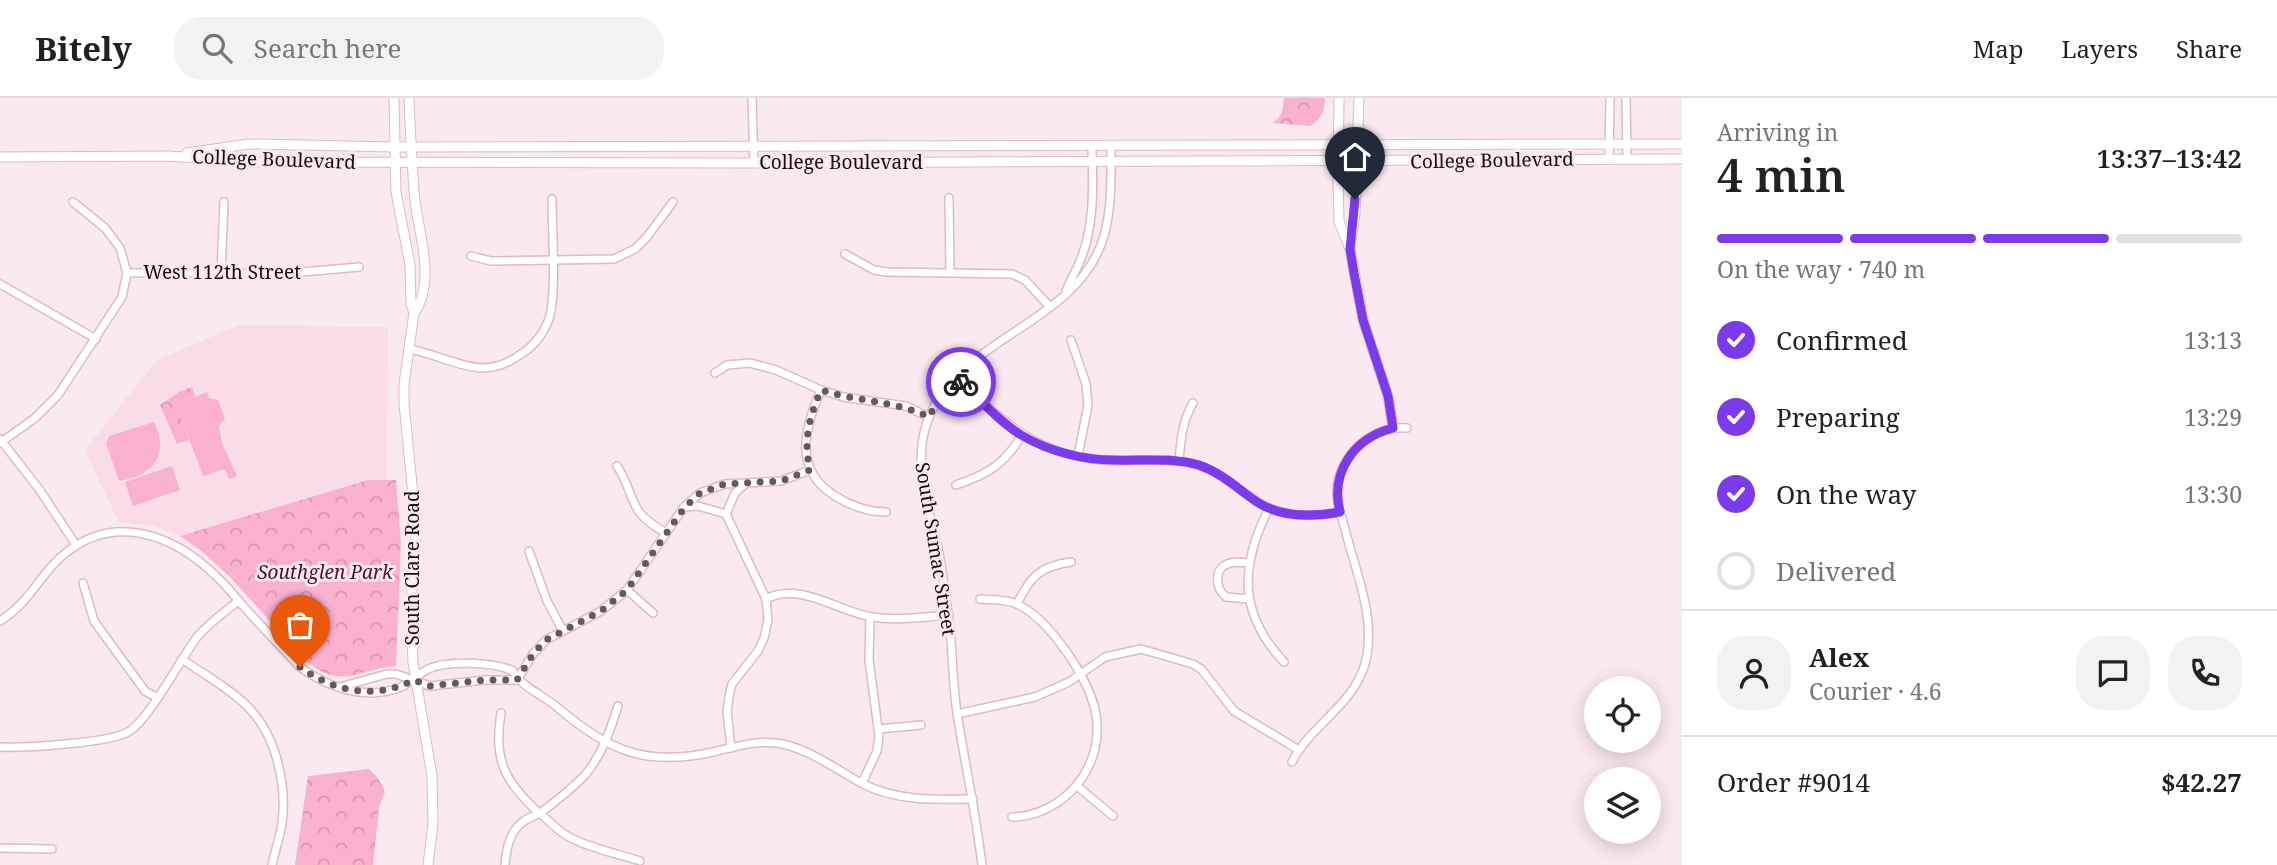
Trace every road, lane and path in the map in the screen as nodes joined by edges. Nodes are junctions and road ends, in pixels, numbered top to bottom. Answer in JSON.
{"nodes":[{"id":1,"x":394,"y":98,"type":"edge"},
{"id":2,"x":409,"y":98,"type":"edge"},
{"id":3,"x":752,"y":98,"type":"edge"},
{"id":4,"x":1339,"y":98,"type":"edge"},
{"id":5,"x":1359,"y":98,"type":"edge"},
{"id":6,"x":1609,"y":98,"type":"edge"},
{"id":7,"x":1626,"y":98,"type":"edge"},
{"id":8,"x":1627,"y":144,"type":"junction"},
{"id":9,"x":1682,"y":144,"type":"edge"},
{"id":10,"x":1609,"y":145,"type":"junction"},
{"id":11,"x":754,"y":146,"type":"junction"},
{"id":12,"x":1339,"y":146,"type":"junction"},
{"id":13,"x":1358,"y":146,"type":"junction"},
{"id":14,"x":395,"y":147,"type":"junction"},
{"id":15,"x":412,"y":147,"type":"junction"},
{"id":16,"x":1092,"y":147,"type":"junction"},
{"id":17,"x":1111,"y":147,"type":"junction"},
{"id":18,"x":168,"y":156,"type":"junction"},
{"id":19,"x":0,"y":157,"type":"edge"},
{"id":20,"x":1609,"y":159,"type":"junction"},
{"id":21,"x":1627,"y":159,"type":"junction"},
{"id":22,"x":1682,"y":159,"type":"edge"},
{"id":23,"x":413,"y":161,"type":"junction"},
{"id":24,"x":1339,"y":161,"type":"junction"},
{"id":25,"x":1358,"y":161,"type":"junction"},
{"id":26,"x":395,"y":162,"type":"junction"},
{"id":27,"x":1093,"y":162,"type":"junction"},
{"id":28,"x":1111,"y":162,"type":"junction"},
{"id":29,"x":754,"y":163,"type":"junction"},
{"id":30,"x":950,"y":198,"type":"dead end"},
{"id":31,"x":552,"y":200,"type":"dead end"},
{"id":32,"x":73,"y":202,"type":"dead end"},
{"id":33,"x":224,"y":202,"type":"dead end"},
{"id":34,"x":673,"y":202,"type":"dead end"},
{"id":35,"x":1350,"y":249,"type":"junction"},
{"id":36,"x":845,"y":254,"type":"dead end"},
{"id":37,"x":471,"y":256,"type":"dead end"},
{"id":38,"x":552,"y":261,"type":"junction"},
{"id":39,"x":359,"y":267,"type":"dead end"},
{"id":40,"x":221,"y":272,"type":"junction"},
{"id":41,"x":950,"y":272,"type":"junction"},
{"id":42,"x":127,"y":273,"type":"junction"},
{"id":43,"x":0,"y":284,"type":"edge"},
{"id":44,"x":1064,"y":295,"type":"junction"},
{"id":45,"x":1050,"y":307,"type":"junction"},
{"id":46,"x":414,"y":313,"type":"junction"},
{"id":47,"x":96,"y":339,"type":"junction"},
{"id":48,"x":1071,"y":340,"type":"dead end"},
{"id":49,"x":409,"y":349,"type":"junction"},
{"id":50,"x":715,"y":373,"type":"dead end"},
{"id":51,"x":954,"y":376,"type":"junction"},
{"id":52,"x":821,"y":390,"type":"junction"},
{"id":53,"x":1193,"y":403,"type":"dead end"},
{"id":54,"x":929,"y":417,"type":"junction"},
{"id":55,"x":1393,"y":428,"type":"junction"},
{"id":56,"x":1408,"y":428,"type":"dead end"},
{"id":57,"x":1022,"y":436,"type":"junction"},
{"id":58,"x":1,"y":441,"type":"edge"},
{"id":59,"x":1078,"y":456,"type":"junction"},
{"id":60,"x":1179,"y":461,"type":"junction"},
{"id":61,"x":617,"y":466,"type":"dead end"},
{"id":62,"x":810,"y":470,"type":"junction"},
{"id":63,"x":745,"y":484,"type":"junction"},
{"id":64,"x":956,"y":485,"type":"dead end"},
{"id":65,"x":684,"y":508,"type":"junction"},
{"id":66,"x":1269,"y":508,"type":"junction"},
{"id":67,"x":886,"y":512,"type":"dead end"},
{"id":68,"x":1340,"y":512,"type":"junction"},
{"id":69,"x":726,"y":514,"type":"junction"},
{"id":70,"x":666,"y":533,"type":"junction"},
{"id":71,"x":76,"y":545,"type":"junction"},
{"id":72,"x":529,"y":551,"type":"dead end"},
{"id":73,"x":1070,"y":562,"type":"dead end"},
{"id":74,"x":1248,"y":564,"type":"junction"},
{"id":75,"x":83,"y":583,"type":"dead end"},
{"id":76,"x":627,"y":590,"type":"junction"},
{"id":77,"x":766,"y":599,"type":"junction"},
{"id":78,"x":980,"y":599,"type":"dead end"},
{"id":79,"x":1249,"y":599,"type":"junction"},
{"id":80,"x":238,"y":601,"type":"junction"},
{"id":81,"x":1017,"y":604,"type":"junction"},
{"id":82,"x":653,"y":613,"type":"dead end"},
{"id":83,"x":949,"y":615,"type":"junction"},
{"id":84,"x":870,"y":617,"type":"junction"},
{"id":85,"x":0,"y":621,"type":"edge"},
{"id":86,"x":563,"y":631,"type":"junction"},
{"id":87,"x":182,"y":659,"type":"junction"},
{"id":88,"x":1284,"y":662,"type":"dead end"},
{"id":89,"x":1080,"y":674,"type":"junction"},
{"id":90,"x":414,"y":680,"type":"junction"},
{"id":91,"x":517,"y":680,"type":"junction"},
{"id":92,"x":340,"y":687,"type":"junction"},
{"id":93,"x":156,"y":697,"type":"junction"},
{"id":94,"x":618,"y":706,"type":"dead end"},
{"id":95,"x":501,"y":713,"type":"dead end"},
{"id":96,"x":957,"y":714,"type":"junction"},
{"id":97,"x":921,"y":725,"type":"dead end"},
{"id":98,"x":879,"y":729,"type":"junction"},
{"id":99,"x":606,"y":743,"type":"junction"},
{"id":100,"x":0,"y":747,"type":"edge"},
{"id":101,"x":731,"y":748,"type":"junction"},
{"id":102,"x":1299,"y":750,"type":"junction"},
{"id":103,"x":1292,"y":762,"type":"dead end"},
{"id":104,"x":862,"y":783,"type":"junction"},
{"id":105,"x":1077,"y":786,"type":"junction"},
{"id":106,"x":973,"y":799,"type":"junction"},
{"id":107,"x":540,"y":813,"type":"junction"},
{"id":108,"x":1113,"y":816,"type":"dead end"},
{"id":109,"x":1012,"y":817,"type":"dead end"},
{"id":110,"x":0,"y":848,"type":"edge"},
{"id":111,"x":52,"y":849,"type":"dead end"},
{"id":112,"x":640,"y":861,"type":"dead end"},
{"id":113,"x":272,"y":865,"type":"edge"},
{"id":114,"x":428,"y":865,"type":"edge"},
{"id":115,"x":505,"y":865,"type":"edge"},
{"id":116,"x":982,"y":865,"type":"edge"}],
"edges":[{"from":1,"to":14,"type":"street","name":"South Clare Road"},
{"from":2,"to":15,"type":"street","name":"South Clare Road"},
{"from":3,"to":11,"type":"street"},
{"from":4,"to":12,"type":"street"},
{"from":5,"to":13,"type":"street"},
{"from":6,"to":10,"type":"street"},
{"from":7,"to":8,"type":"street"},
{"from":8,"to":9,"type":"street","name":"College Boulevard"},
{"from":8,"to":10,"type":"street","name":"College Boulevard"},
{"from":8,"to":21,"type":"street"},
{"from":10,"to":13,"type":"street","name":"College Boulevard"},
{"from":10,"to":20,"type":"street"},
{"from":11,"to":15,"type":"street","name":"College Boulevard"},
{"from":11,"to":16,"type":"street","name":"College Boulevard"},
{"from":11,"to":29,"type":"street"},
{"from":12,"to":13,"type":"street","name":"College Boulevard"},
{"from":12,"to":17,"type":"street","name":"College Boulevard"},
{"from":12,"to":24,"type":"street"},
{"from":13,"to":25,"type":"street"},
{"from":14,"to":15,"type":"street","name":"College Boulevard"},
{"from":14,"to":18,"type":"street","name":"College Boulevard"},
{"from":14,"to":26,"type":"street","name":"South Clare Road"},
{"from":15,"to":23,"type":"street","name":"South Clare Road"},
{"from":16,"to":17,"type":"street","name":"College Boulevard"},
{"from":16,"to":27,"type":"street","name":"South Sumac Street"},
{"from":17,"to":28,"type":"street","name":"South Sumac Street"},
{"from":18,"to":19,"type":"street","name":"College Boulevard"},
{"from":18,"to":26,"type":"street","name":"College Boulevard"},
{"from":20,"to":21,"type":"street","name":"College Boulevard"},
{"from":20,"to":25,"type":"street","name":"College Boulevard"},
{"from":21,"to":22,"type":"street","name":"College Boulevard"},
{"from":23,"to":26,"type":"street","name":"College Boulevard"},
{"from":23,"to":29,"type":"street","name":"College Boulevard"},
{"from":23,"to":46,"type":"street","name":"South Clare Road"},
{"from":24,"to":25,"type":"street","name":"College Boulevard"},
{"from":24,"to":28,"type":"street","name":"College Boulevard"},
{"from":24,"to":35,"type":"street"},
{"from":25,"to":35,"type":"street"},
{"from":26,"to":46,"type":"street","name":"South Clare Road"},
{"from":27,"to":28,"type":"street","name":"College Boulevard"},
{"from":27,"to":29,"type":"street","name":"College Boulevard"},
{"from":27,"to":44,"type":"street","name":"South Sumac Street"},
{"from":28,"to":44,"type":"street","name":"South Sumac Street"},
{"from":30,"to":41,"type":"street"},
{"from":31,"to":38,"type":"street"},
{"from":32,"to":42,"type":"street"},
{"from":33,"to":40,"type":"street"},
{"from":34,"to":38,"type":"street"},
{"from":35,"to":55,"type":"street"},
{"from":36,"to":41,"type":"street"},
{"from":37,"to":38,"type":"street"},
{"from":38,"to":49,"type":"street"},
{"from":39,"to":40,"type":"street","name":"West 112th Street"},
{"from":40,"to":42,"type":"street","name":"West 112th Street"},
{"from":41,"to":45,"type":"street"},
{"from":42,"to":47,"type":"street"},
{"from":43,"to":47,"type":"street"},
{"from":44,"to":45,"type":"street","name":"South Sumac Street"},
{"from":45,"to":51,"type":"street","name":"South Sumac Street"},
{"from":46,"to":49,"type":"street","name":"South Clare Road"},
{"from":47,"to":58,"type":"street"},
{"from":48,"to":59,"type":"street"},
{"from":49,"to":90,"type":"street","name":"South Clare Road"},
{"from":50,"to":52,"type":"street"},
{"from":51,"to":54,"type":"street","name":"South Sumac Street"},
{"from":51,"to":57,"type":"street"},
{"from":52,"to":54,"type":"street"},
{"from":52,"to":62,"type":"street"},
{"from":53,"to":60,"type":"street"},
{"from":54,"to":83,"type":"street","name":"South Sumac Street"},
{"from":55,"to":56,"type":"street"},
{"from":55,"to":68,"type":"street"},
{"from":57,"to":59,"type":"street"},
{"from":57,"to":64,"type":"street"},
{"from":58,"to":71,"type":"street"},
{"from":59,"to":60,"type":"street"},
{"from":60,"to":66,"type":"street"},
{"from":61,"to":70,"type":"street"},
{"from":62,"to":63,"type":"street"},
{"from":62,"to":67,"type":"street"},
{"from":63,"to":65,"type":"street"},
{"from":63,"to":69,"type":"street"},
{"from":65,"to":69,"type":"street"},
{"from":65,"to":70,"type":"street"},
{"from":66,"to":68,"type":"street"},
{"from":66,"to":74,"type":"street"},
{"from":68,"to":102,"type":"street"},
{"from":69,"to":77,"type":"street"},
{"from":70,"to":76,"type":"street"},
{"from":71,"to":80,"type":"street"},
{"from":71,"to":85,"type":"street"},
{"from":72,"to":86,"type":"street"},
{"from":73,"to":81,"type":"street"},
{"from":74,"to":79,"type":"street"},
{"from":74,"to":79,"type":"street"},
{"from":75,"to":93,"type":"street"},
{"from":76,"to":82,"type":"street"},
{"from":76,"to":86,"type":"street"},
{"from":77,"to":84,"type":"street"},
{"from":77,"to":101,"type":"street"},
{"from":78,"to":81,"type":"street"},
{"from":79,"to":88,"type":"street"},
{"from":80,"to":87,"type":"street"},
{"from":80,"to":92,"type":"street"},
{"from":81,"to":89,"type":"street"},
{"from":83,"to":84,"type":"street"},
{"from":83,"to":96,"type":"street","name":"South Sumac Street"},
{"from":84,"to":98,"type":"street"},
{"from":86,"to":91,"type":"street"},
{"from":87,"to":93,"type":"street"},
{"from":87,"to":113,"type":"street"},
{"from":89,"to":96,"type":"street"},
{"from":89,"to":102,"type":"street"},
{"from":89,"to":105,"type":"street"},
{"from":90,"to":91,"type":"street"},
{"from":90,"to":91,"type":"street"},
{"from":90,"to":92,"type":"street"},
{"from":90,"to":92,"type":"street"},
{"from":90,"to":114,"type":"street","name":"South Clare Road"},
{"from":91,"to":99,"type":"street"},
{"from":93,"to":100,"type":"street"},
{"from":94,"to":99,"type":"street"},
{"from":95,"to":107,"type":"street"},
{"from":96,"to":106,"type":"street","name":"South Sumac Street"},
{"from":97,"to":98,"type":"street"},
{"from":98,"to":104,"type":"street"},
{"from":99,"to":101,"type":"street"},
{"from":99,"to":107,"type":"street"},
{"from":101,"to":104,"type":"street"},
{"from":102,"to":103,"type":"street"},
{"from":104,"to":106,"type":"street"},
{"from":105,"to":108,"type":"street"},
{"from":105,"to":109,"type":"street"},
{"from":106,"to":116,"type":"street","name":"South Sumac Street"},
{"from":107,"to":112,"type":"street"},
{"from":107,"to":115,"type":"street"},
{"from":110,"to":111,"type":"street"}]}
